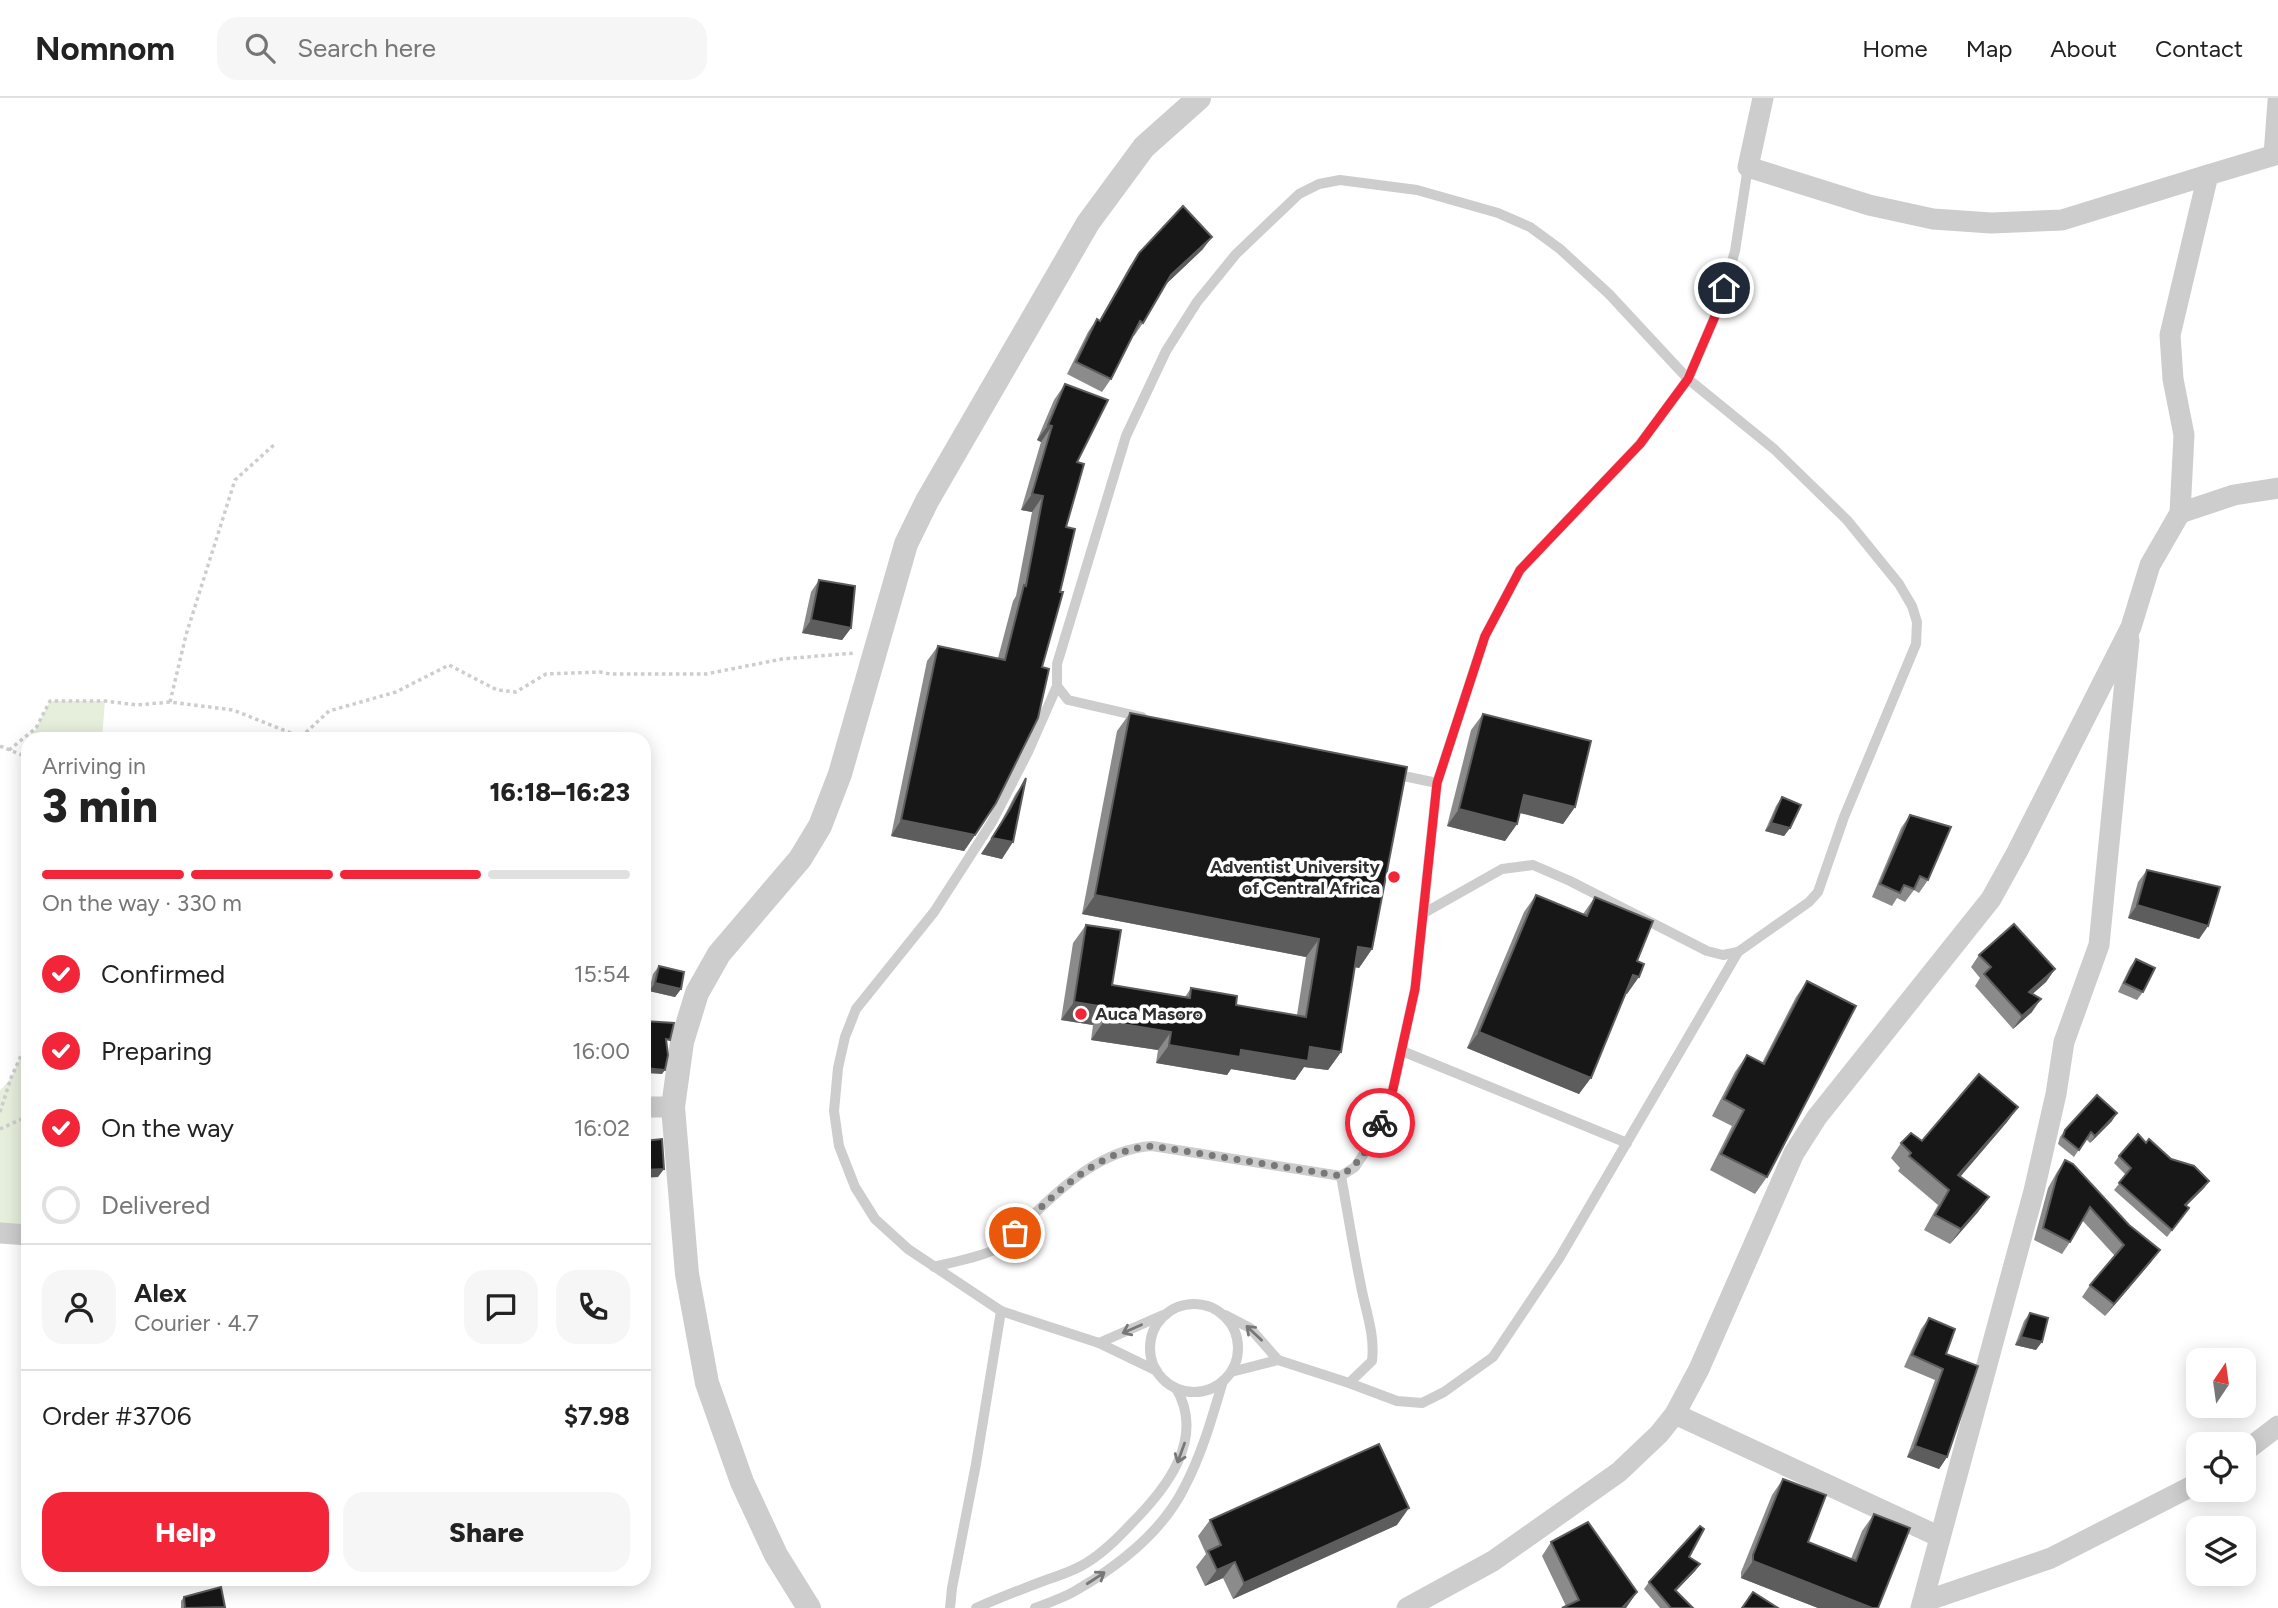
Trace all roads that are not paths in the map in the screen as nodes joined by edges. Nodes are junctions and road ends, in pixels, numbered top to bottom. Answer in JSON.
{"nodes":[{"id":1,"x":1199,"y":98,"type":"edge"},
{"id":2,"x":1763,"y":98,"type":"edge"},
{"id":3,"x":2278,"y":101,"type":"edge"},
{"id":4,"x":2276,"y":154,"type":"edge"},
{"id":5,"x":1748,"y":167,"type":"junction"},
{"id":6,"x":2208,"y":175,"type":"junction"},
{"id":7,"x":1688,"y":379,"type":"junction"},
{"id":8,"x":2278,"y":488,"type":"edge"},
{"id":9,"x":2180,"y":513,"type":"junction"},
{"id":10,"x":2131,"y":627,"type":"junction"},
{"id":11,"x":1057,"y":686,"type":"junction"},
{"id":12,"x":1148,"y":718,"type":"edge"},
{"id":13,"x":1384,"y":772,"type":"edge"},
{"id":14,"x":1437,"y":783,"type":"junction"},
{"id":15,"x":1424,"y":912,"type":"junction"},
{"id":16,"x":1738,"y":952,"type":"junction"},
{"id":17,"x":1402,"y":1051,"type":"junction"},
{"id":18,"x":651,"y":1107,"type":"edge"},
{"id":19,"x":673,"y":1107,"type":"junction"},
{"id":20,"x":1627,"y":1143,"type":"junction"},
{"id":21,"x":1341,"y":1176,"type":"junction"},
{"id":22,"x":0,"y":1233,"type":"edge"},
{"id":23,"x":21,"y":1234,"type":"edge"},
{"id":24,"x":934,"y":1267,"type":"junction"},
{"id":25,"x":1000,"y":1311,"type":"junction"},
{"id":26,"x":1165,"y":1314,"type":"junction"},
{"id":27,"x":1223,"y":1315,"type":"junction"},
{"id":28,"x":1099,"y":1343,"type":"junction"},
{"id":29,"x":1278,"y":1360,"type":"junction"},
{"id":30,"x":1157,"y":1371,"type":"junction"},
{"id":31,"x":1231,"y":1372,"type":"junction"},
{"id":32,"x":1223,"y":1381,"type":"junction"},
{"id":33,"x":1349,"y":1383,"type":"junction"},
{"id":34,"x":1175,"y":1388,"type":"junction"},
{"id":35,"x":1675,"y":1414,"type":"junction"},
{"id":36,"x":2278,"y":1426,"type":"edge"},
{"id":37,"x":2256,"y":1443,"type":"edge"},
{"id":38,"x":2186,"y":1489,"type":"edge"},
{"id":39,"x":1940,"y":1537,"type":"junction"},
{"id":40,"x":1922,"y":1605,"type":"edge"},
{"id":41,"x":809,"y":1608,"type":"edge"},
{"id":42,"x":950,"y":1608,"type":"edge"},
{"id":43,"x":976,"y":1608,"type":"edge"},
{"id":44,"x":1035,"y":1608,"type":"edge"},
{"id":45,"x":1407,"y":1608,"type":"edge"}],
"edges":[{"from":1,"to":19,"type":"street"},
{"from":2,"to":5,"type":"street"},
{"from":3,"to":4,"type":"street"},
{"from":4,"to":6,"type":"street"},
{"from":5,"to":6,"type":"street"},
{"from":5,"to":7,"type":"lane"},
{"from":6,"to":9,"type":"street"},
{"from":7,"to":11,"type":"lane"},
{"from":7,"to":14,"type":"lane"},
{"from":7,"to":16,"type":"lane"},
{"from":8,"to":9,"type":"street"},
{"from":9,"to":10,"type":"street"},
{"from":10,"to":35,"type":"street"},
{"from":10,"to":39,"type":"street"},
{"from":11,"to":12,"type":"lane"},
{"from":11,"to":24,"type":"lane"},
{"from":13,"to":14,"type":"lane"},
{"from":14,"to":15,"type":"lane"},
{"from":15,"to":16,"type":"lane"},
{"from":15,"to":17,"type":"lane"},
{"from":16,"to":20,"type":"lane"},
{"from":17,"to":20,"type":"lane"},
{"from":17,"to":21,"type":"lane"},
{"from":18,"to":19,"type":"street"},
{"from":19,"to":41,"type":"street"},
{"from":20,"to":33,"type":"lane"},
{"from":21,"to":24,"type":"lane"},
{"from":21,"to":33,"type":"lane"},
{"from":22,"to":23,"type":"street"},
{"from":24,"to":25,"type":"lane"},
{"from":25,"to":28,"type":"lane"},
{"from":25,"to":42,"type":"lane"},
{"from":26,"to":27,"type":"lane"},
{"from":26,"to":28,"type":"lane","one_way":true},
{"from":26,"to":30,"type":"lane"},
{"from":29,"to":27,"type":"lane","one_way":true},
{"from":27,"to":31,"type":"lane"},
{"from":28,"to":30,"type":"lane"},
{"from":29,"to":31,"type":"lane"},
{"from":29,"to":33,"type":"lane"},
{"from":30,"to":34,"type":"lane"},
{"from":31,"to":32,"type":"lane"},
{"from":32,"to":34,"type":"lane"},
{"from":44,"to":32,"type":"lane","one_way":true},
{"from":34,"to":43,"type":"lane","one_way":true},
{"from":35,"to":39,"type":"street"},
{"from":35,"to":45,"type":"street"},
{"from":36,"to":37,"type":"street"},
{"from":38,"to":40,"type":"street"},
{"from":39,"to":40,"type":"street"}]}
